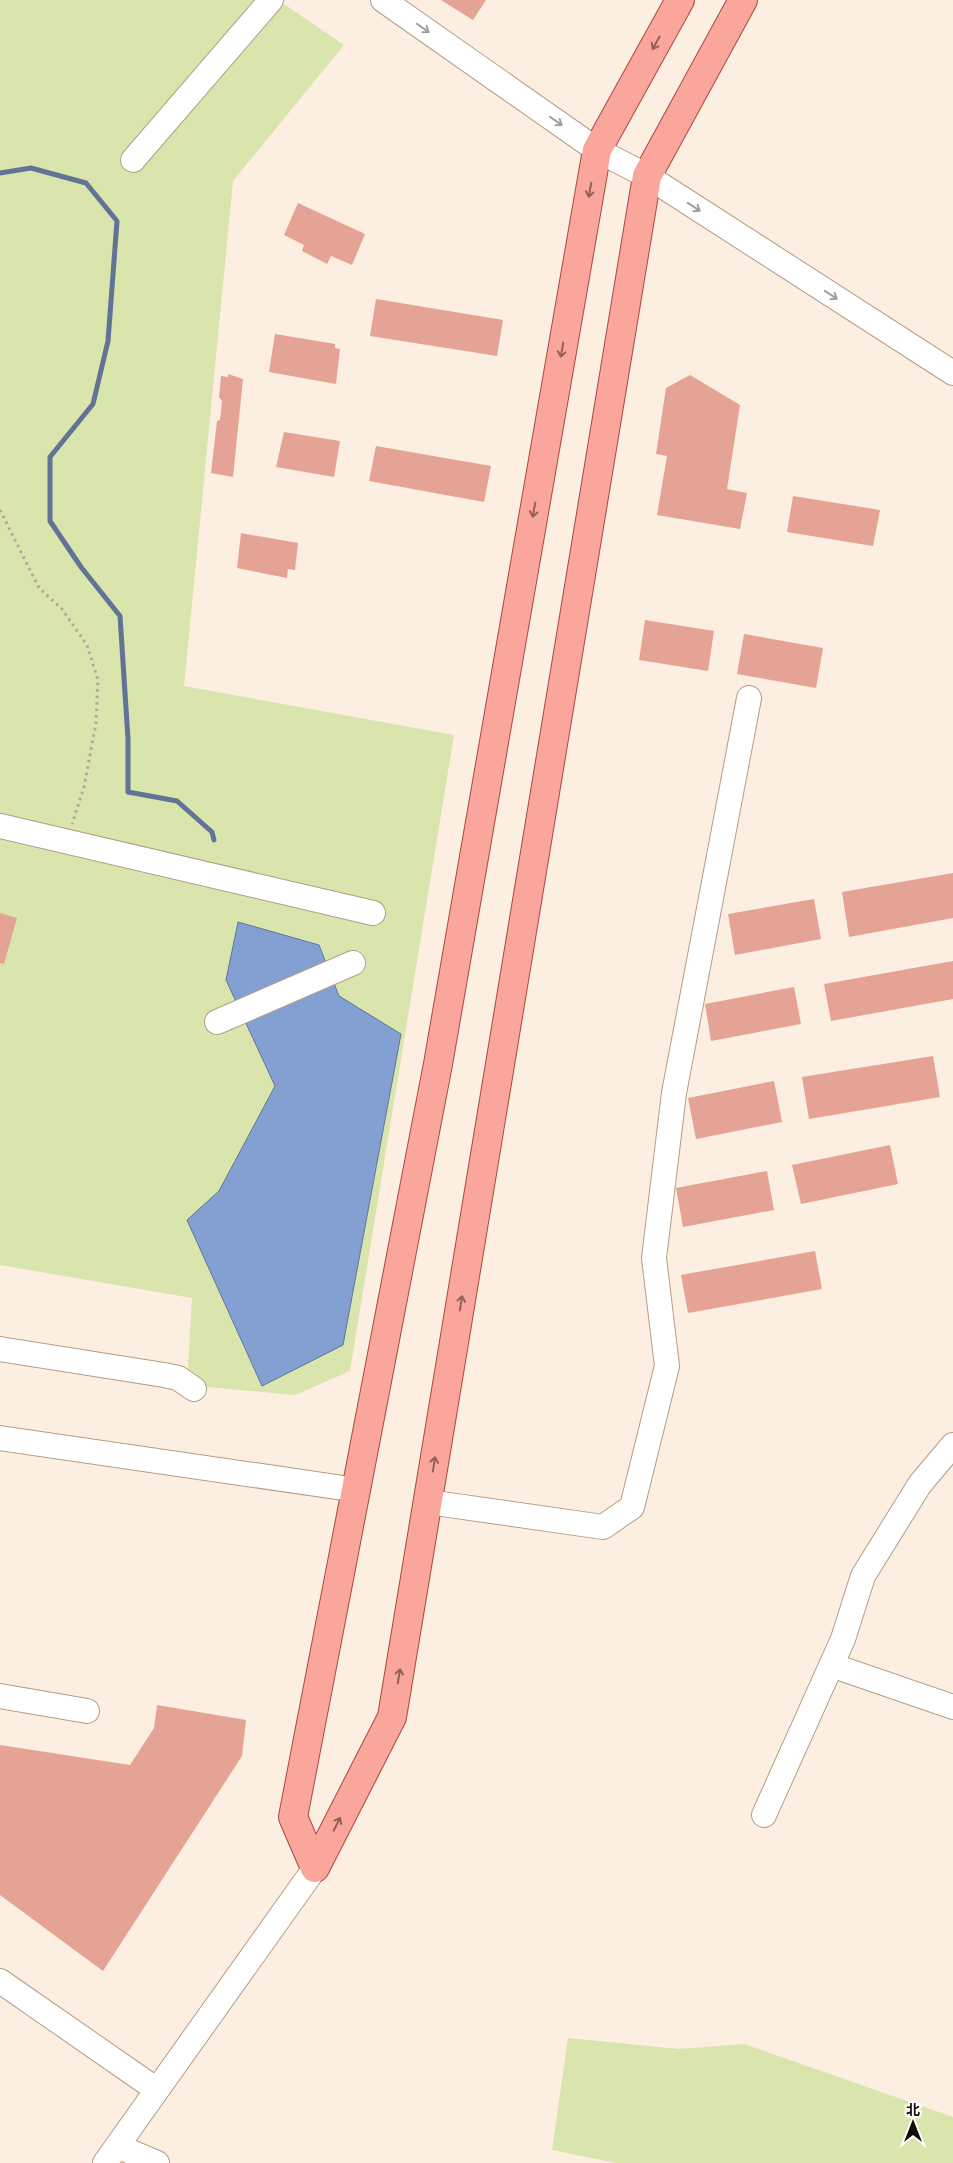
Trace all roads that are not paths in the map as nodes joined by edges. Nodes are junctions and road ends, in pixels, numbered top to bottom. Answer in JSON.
{"nodes":[{"id":1,"x":271,"y":0,"type":"edge"},
{"id":2,"x":383,"y":0,"type":"edge"},
{"id":3,"x":680,"y":0,"type":"edge"},
{"id":4,"x":743,"y":0,"type":"edge"},
{"id":5,"x":597,"y":150,"type":"junction"},
{"id":6,"x":133,"y":160,"type":"dead end"},
{"id":7,"x":647,"y":176,"type":"junction"},
{"id":8,"x":953,"y":373,"type":"edge"},
{"id":9,"x":749,"y":698,"type":"dead end"},
{"id":10,"x":0,"y":826,"type":"edge"},
{"id":11,"x":373,"y":913,"type":"dead end"},
{"id":12,"x":354,"y":963,"type":"dead end"},
{"id":13,"x":217,"y":1022,"type":"dead end"},
{"id":14,"x":0,"y":1349,"type":"edge"},
{"id":15,"x":194,"y":1389,"type":"dead end"},
{"id":16,"x":0,"y":1438,"type":"edge"},
{"id":17,"x":953,"y":1445,"type":"edge"},
{"id":18,"x":357,"y":1490,"type":"junction"},
{"id":19,"x":428,"y":1502,"type":"junction"},
{"id":20,"x":831,"y":1666,"type":"junction"},
{"id":21,"x":0,"y":1696,"type":"edge"},
{"id":22,"x":953,"y":1707,"type":"edge"},
{"id":23,"x":87,"y":1711,"type":"dead end"},
{"id":24,"x":764,"y":1815,"type":"dead end"},
{"id":25,"x":315,"y":1868,"type":"junction"},
{"id":26,"x":0,"y":1981,"type":"edge"},
{"id":27,"x":157,"y":2090,"type":"junction"},
{"id":28,"x":111,"y":2154,"type":"edge"},
{"id":29,"x":158,"y":2163,"type":"edge"}],
"edges":[{"from":1,"to":6,"type":"street"},
{"from":2,"to":5,"type":"street","one_way":true},
{"from":3,"to":5,"type":"main road","one_way":true},
{"from":4,"to":7,"type":"main road"},
{"from":5,"to":7,"type":"street"},
{"from":5,"to":18,"type":"main road","one_way":true},
{"from":7,"to":8,"type":"street","one_way":true},
{"from":19,"to":7,"type":"main road","one_way":true},
{"from":9,"to":19,"type":"street"},
{"from":10,"to":11,"type":"street"},
{"from":12,"to":13,"type":"street"},
{"from":14,"to":15,"type":"street"},
{"from":16,"to":18,"type":"street"},
{"from":17,"to":20,"type":"street"},
{"from":18,"to":25,"type":"main road"},
{"from":25,"to":19,"type":"main road","one_way":true},
{"from":20,"to":22,"type":"street"},
{"from":20,"to":24,"type":"street"},
{"from":21,"to":23,"type":"street"},
{"from":25,"to":27,"type":"street"},
{"from":26,"to":27,"type":"street"},
{"from":27,"to":28,"type":"street"},
{"from":28,"to":29,"type":"street"}]}
